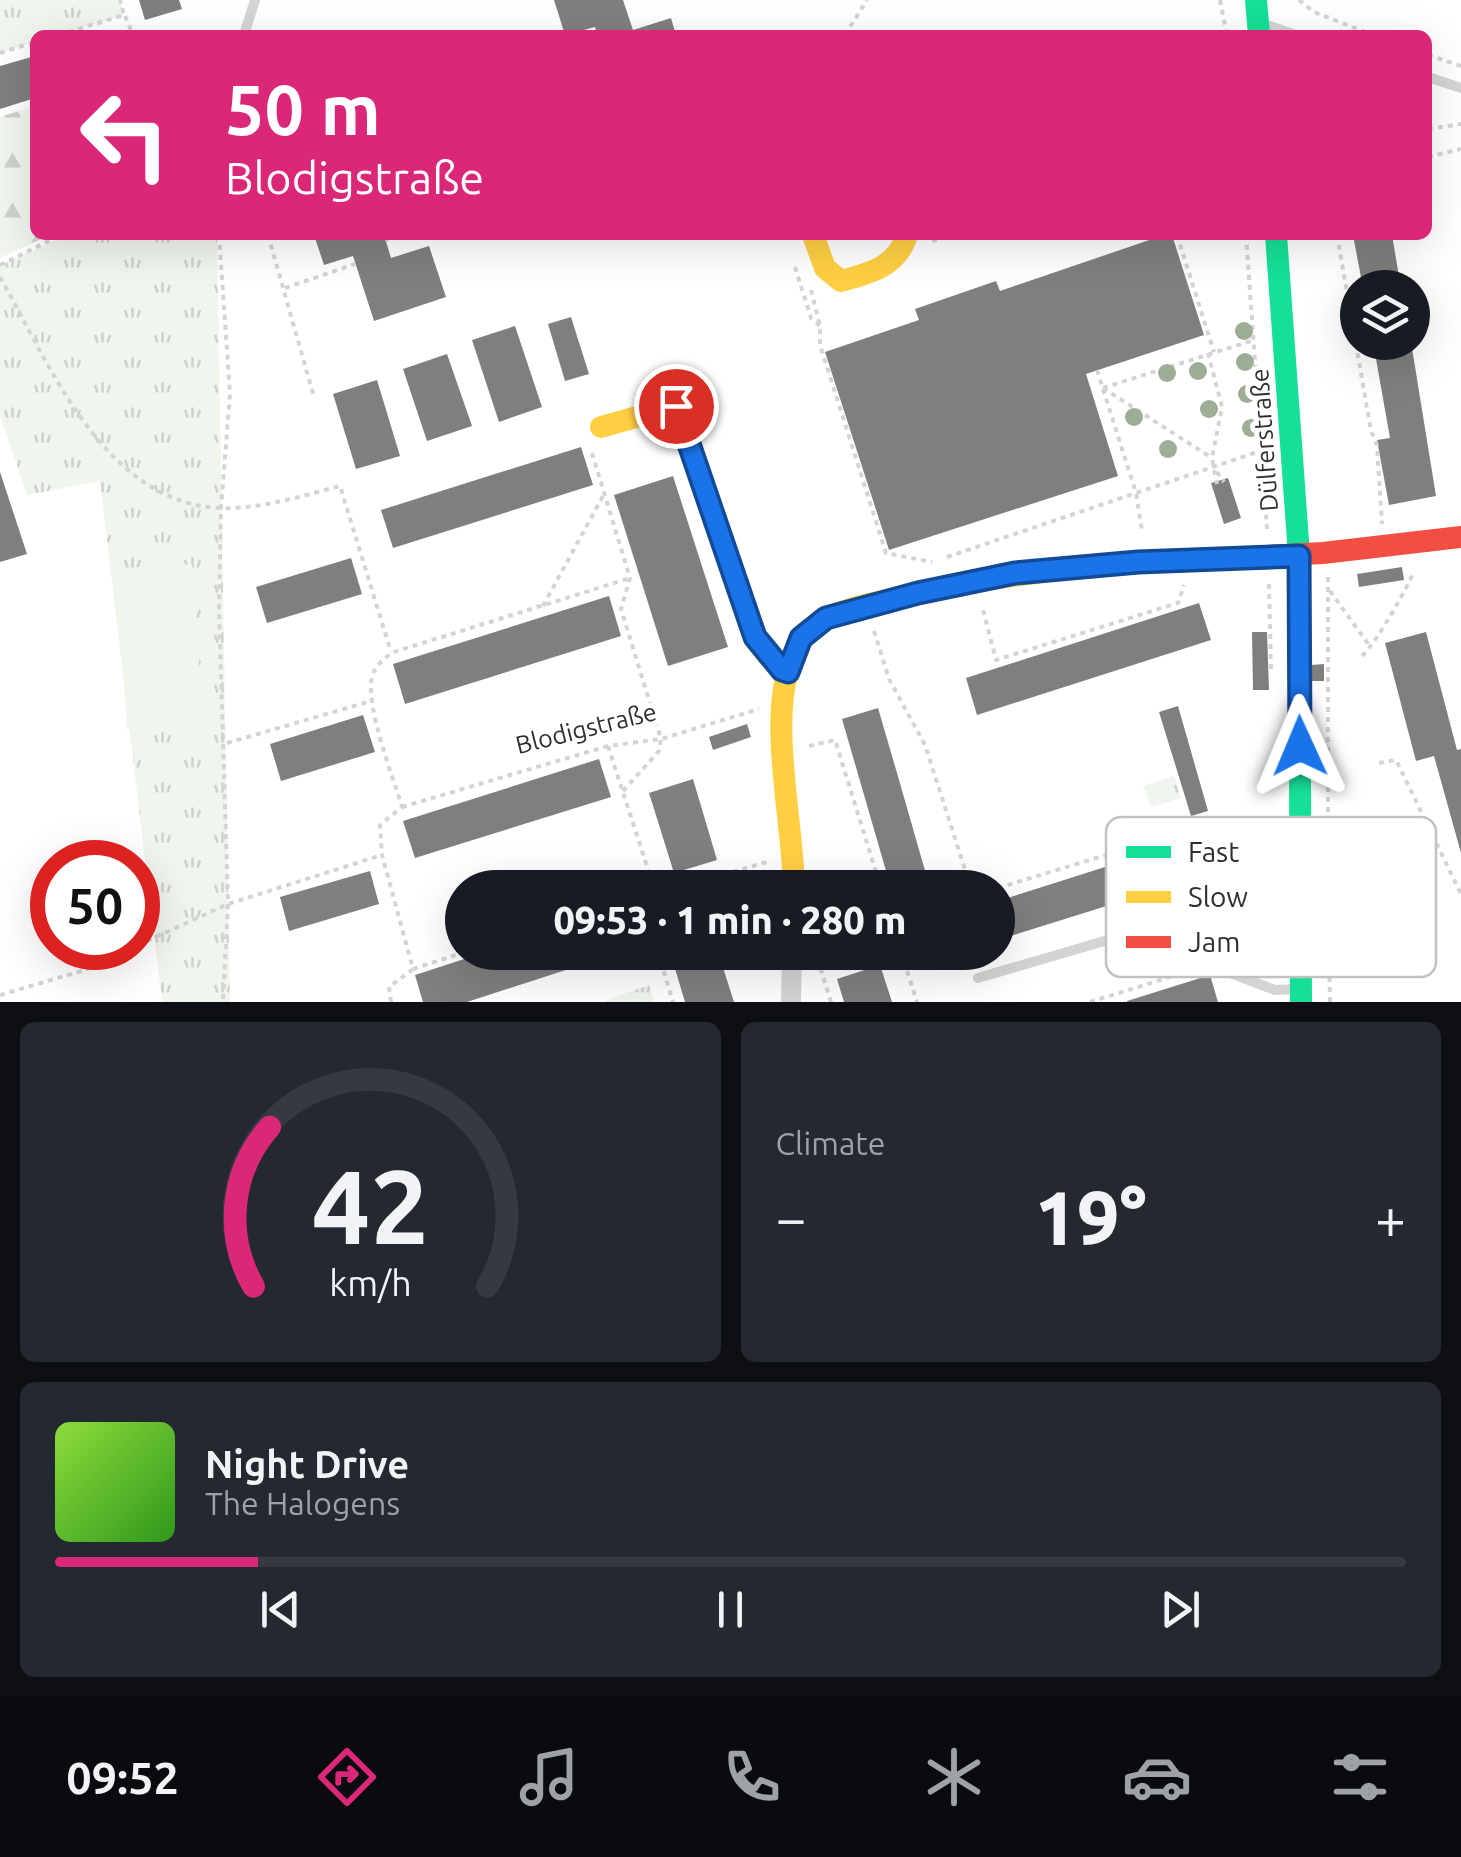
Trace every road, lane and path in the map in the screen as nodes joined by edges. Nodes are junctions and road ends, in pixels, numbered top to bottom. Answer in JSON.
{"nodes":[{"id":1,"x":120,"y":0,"type":"edge"},
{"id":2,"x":255,"y":0,"type":"edge"},
{"id":3,"x":867,"y":0,"type":"edge"},
{"id":4,"x":1220,"y":0,"type":"edge"},
{"id":5,"x":1299,"y":0,"type":"edge"},
{"id":6,"x":124,"y":15,"type":"junction"},
{"id":7,"x":1258,"y":19,"type":"edge"},
{"id":8,"x":75,"y":30,"type":"edge"},
{"id":9,"x":130,"y":30,"type":"edge"},
{"id":10,"x":246,"y":30,"type":"edge"},
{"id":11,"x":848,"y":30,"type":"edge"},
{"id":12,"x":1226,"y":30,"type":"edge"},
{"id":13,"x":1284,"y":30,"type":"edge"},
{"id":14,"x":1360,"y":30,"type":"edge"},
{"id":15,"x":30,"y":44,"type":"edge"},
{"id":16,"x":0,"y":53,"type":"edge"},
{"id":17,"x":1432,"y":55,"type":"edge"},
{"id":18,"x":1461,"y":66,"type":"edge"},
{"id":19,"x":1432,"y":79,"type":"edge"},
{"id":20,"x":1461,"y":88,"type":"edge"},
{"id":21,"x":1461,"y":124,"type":"edge"},
{"id":22,"x":1432,"y":128,"type":"edge"},
{"id":23,"x":1461,"y":149,"type":"edge"},
{"id":24,"x":1432,"y":156,"type":"edge"},
{"id":25,"x":51,"y":240,"type":"edge"},
{"id":26,"x":219,"y":240,"type":"edge"},
{"id":27,"x":270,"y":240,"type":"edge"},
{"id":28,"x":816,"y":240,"type":"edge"},
{"id":29,"x":907,"y":240,"type":"edge"},
{"id":30,"x":1178,"y":240,"type":"edge"},
{"id":31,"x":1246,"y":240,"type":"edge"},
{"id":32,"x":1276,"y":240,"type":"edge"},
{"id":33,"x":1338,"y":240,"type":"edge"},
{"id":34,"x":790,"y":252,"type":"dead end"},
{"id":35,"x":355,"y":264,"type":"dead end"},
{"id":36,"x":0,"y":265,"type":"edge"},
{"id":37,"x":0,"y":277,"type":"edge"},
{"id":38,"x":285,"y":288,"type":"junction"},
{"id":39,"x":812,"y":294,"type":"dead end"},
{"id":40,"x":820,"y":326,"type":"junction"},
{"id":41,"x":1254,"y":340,"type":"junction"},
{"id":42,"x":1211,"y":352,"type":"junction"},
{"id":43,"x":1097,"y":370,"type":"dead end"},
{"id":44,"x":1102,"y":388,"type":"junction"},
{"id":45,"x":314,"y":397,"type":"dead end"},
{"id":46,"x":601,"y":427,"type":"dead end"},
{"id":47,"x":591,"y":449,"type":"dead end"},
{"id":48,"x":1263,"y":450,"type":"junction"},
{"id":49,"x":1212,"y":458,"type":"junction"},
{"id":50,"x":1216,"y":470,"type":"junction"},
{"id":51,"x":1224,"y":482,"type":"dead end"},
{"id":52,"x":1217,"y":484,"type":"dead end"},
{"id":53,"x":605,"y":493,"type":"junction"},
{"id":54,"x":1136,"y":494,"type":"junction"},
{"id":55,"x":222,"y":508,"type":"junction"},
{"id":56,"x":1142,"y":531,"type":"dead end"},
{"id":57,"x":1461,"y":537,"type":"edge"},
{"id":58,"x":1387,"y":548,"type":"junction"},
{"id":59,"x":1268,"y":556,"type":"junction"},
{"id":60,"x":1299,"y":556,"type":"junction"},
{"id":61,"x":1414,"y":571,"type":"dead end"},
{"id":62,"x":630,"y":578,"type":"junction"},
{"id":63,"x":1184,"y":585,"type":"dead end"},
{"id":64,"x":1328,"y":589,"type":"dead end"},
{"id":65,"x":543,"y":606,"type":"junction"},
{"id":66,"x":866,"y":606,"type":"junction"},
{"id":67,"x":983,"y":610,"type":"dead end"},
{"id":68,"x":1371,"y":648,"type":"junction"},
{"id":69,"x":392,"y":653,"type":"junction"},
{"id":70,"x":1362,"y":656,"type":"dead end"},
{"id":71,"x":788,"y":672,"type":"junction"},
{"id":72,"x":1272,"y":679,"type":"dead end"},
{"id":73,"x":371,"y":701,"type":"junction"},
{"id":74,"x":783,"y":703,"type":"junction"},
{"id":75,"x":661,"y":740,"type":"junction"},
{"id":76,"x":226,"y":743,"type":"junction"},
{"id":77,"x":608,"y":746,"type":"junction"},
{"id":78,"x":785,"y":751,"type":"junction"},
{"id":79,"x":1379,"y":764,"type":"dead end"},
{"id":80,"x":623,"y":792,"type":"junction"},
{"id":81,"x":402,"y":807,"type":"junction"},
{"id":82,"x":1300,"y":817,"type":"edge"},
{"id":83,"x":1424,"y":817,"type":"edge"},
{"id":84,"x":1436,"y":842,"type":"edge"},
{"id":85,"x":1106,"y":855,"type":"edge"},
{"id":86,"x":382,"y":856,"type":"junction"},
{"id":87,"x":796,"y":856,"type":"junction"},
{"id":88,"x":648,"y":870,"type":"edge"},
{"id":89,"x":733,"y":870,"type":"edge"},
{"id":90,"x":795,"y":870,"type":"edge"},
{"id":91,"x":875,"y":870,"type":"edge"},
{"id":92,"x":964,"y":870,"type":"edge"},
{"id":93,"x":1015,"y":883,"type":"edge"},
{"id":94,"x":1461,"y":894,"type":"edge"},
{"id":95,"x":228,"y":904,"type":"junction"},
{"id":96,"x":160,"y":934,"type":"edge"},
{"id":97,"x":1106,"y":941,"type":"edge"},
{"id":98,"x":445,"y":958,"type":"edge"},
{"id":99,"x":413,"y":969,"type":"junction"},
{"id":100,"x":85,"y":970,"type":"edge"},
{"id":101,"x":664,"y":970,"type":"edge"},
{"id":102,"x":791,"y":970,"type":"edge"},
{"id":103,"x":821,"y":970,"type":"edge"},
{"id":104,"x":906,"y":970,"type":"edge"},
{"id":105,"x":1169,"y":977,"type":"edge"},
{"id":106,"x":1242,"y":977,"type":"edge"},
{"id":107,"x":1275,"y":977,"type":"edge"},
{"id":108,"x":978,"y":978,"type":"dead end"},
{"id":109,"x":1275,"y":990,"type":"junction"},
{"id":110,"x":0,"y":995,"type":"edge"},
{"id":111,"x":1301,"y":996,"type":"edge"},
{"id":112,"x":223,"y":1002,"type":"edge"},
{"id":113,"x":391,"y":1002,"type":"edge"},
{"id":114,"x":674,"y":1002,"type":"edge"},
{"id":115,"x":790,"y":1002,"type":"edge"},
{"id":116,"x":831,"y":1002,"type":"edge"},
{"id":117,"x":916,"y":1002,"type":"edge"},
{"id":118,"x":1090,"y":1002,"type":"edge"},
{"id":119,"x":1266,"y":1002,"type":"edge"}],
"edges":[{"from":1,"to":6,"type":"path"},
{"from":2,"to":10,"type":"lane"},
{"from":3,"to":11,"type":"path"},
{"from":4,"to":12,"type":"path"},
{"from":5,"to":14,"type":"path"},
{"from":6,"to":8,"type":"path"},
{"from":6,"to":9,"type":"path"},
{"from":7,"to":13,"type":"lane"},
{"from":15,"to":16,"type":"path"},
{"from":17,"to":18,"type":"path"},
{"from":19,"to":20,"type":"lane"},
{"from":21,"to":22,"type":"path"},
{"from":23,"to":24,"type":"path"},
{"from":25,"to":36,"type":"path"},
{"from":26,"to":55,"type":"path"},
{"from":27,"to":38,"type":"path"},
{"from":28,"to":29,"type":"street"},
{"from":30,"to":42,"type":"path"},
{"from":31,"to":41,"type":"path"},
{"from":32,"to":60,"type":"street","name":"Dülferstraße"},
{"from":33,"to":58,"type":"path"},
{"from":34,"to":40,"type":"path"},
{"from":35,"to":38,"type":"path"},
{"from":37,"to":55,"type":"path"},
{"from":38,"to":45,"type":"path"},
{"from":39,"to":40,"type":"path"},
{"from":40,"to":54,"type":"path"},
{"from":41,"to":42,"type":"path"},
{"from":41,"to":48,"type":"path"},
{"from":42,"to":44,"type":"path"},
{"from":42,"to":49,"type":"path"},
{"from":43,"to":44,"type":"path"},
{"from":44,"to":49,"type":"path"},
{"from":44,"to":54,"type":"path"},
{"from":46,"to":71,"type":"street"},
{"from":47,"to":53,"type":"path"},
{"from":48,"to":50,"type":"path"},
{"from":48,"to":59,"type":"path"},
{"from":49,"to":50,"type":"path"},
{"from":50,"to":51,"type":"path"},
{"from":50,"to":52,"type":"path"},
{"from":50,"to":54,"type":"path"},
{"from":53,"to":62,"type":"path"},
{"from":53,"to":65,"type":"path"},
{"from":54,"to":56,"type":"path"},
{"from":55,"to":69,"type":"path"},
{"from":55,"to":76,"type":"path"},
{"from":57,"to":58,"type":"street"},
{"from":58,"to":60,"type":"street"},
{"from":59,"to":60,"type":"street"},
{"from":59,"to":66,"type":"street"},
{"from":59,"to":72,"type":"path"},
{"from":60,"to":82,"type":"street","name":"Dülferstraße"},
{"from":61,"to":68,"type":"path"},
{"from":62,"to":65,"type":"path"},
{"from":62,"to":75,"type":"path"},
{"from":63,"to":67,"type":"path"},
{"from":64,"to":68,"type":"path"},
{"from":65,"to":69,"type":"path"},
{"from":66,"to":71,"type":"street"},
{"from":66,"to":92,"type":"path"},
{"from":68,"to":70,"type":"path"},
{"from":69,"to":73,"type":"path"},
{"from":71,"to":74,"type":"street"},
{"from":73,"to":76,"type":"path"},
{"from":73,"to":81,"type":"path"},
{"from":74,"to":75,"type":"path","name":"Blodigstraße"},
{"from":74,"to":78,"type":"street"},
{"from":75,"to":77,"type":"path","name":"Blodigstraße"},
{"from":75,"to":80,"type":"path"},
{"from":76,"to":95,"type":"path"},
{"from":77,"to":80,"type":"path"},
{"from":77,"to":81,"type":"path","name":"Blodigstraße"},
{"from":78,"to":87,"type":"street"},
{"from":78,"to":91,"type":"path"},
{"from":79,"to":83,"type":"path"},
{"from":80,"to":88,"type":"path"},
{"from":81,"to":86,"type":"path"},
{"from":84,"to":94,"type":"path"},
{"from":85,"to":93,"type":"path"},
{"from":86,"to":95,"type":"path"},
{"from":86,"to":99,"type":"path"},
{"from":87,"to":89,"type":"path"},
{"from":87,"to":90,"type":"street"},
{"from":95,"to":96,"type":"path"},
{"from":95,"to":112,"type":"path"},
{"from":97,"to":108,"type":"lane"},
{"from":98,"to":99,"type":"path"},
{"from":99,"to":113,"type":"path"},
{"from":100,"to":110,"type":"path"},
{"from":101,"to":114,"type":"path"},
{"from":102,"to":115,"type":"street"},
{"from":103,"to":116,"type":"path"},
{"from":104,"to":117,"type":"path"},
{"from":105,"to":118,"type":"path"},
{"from":106,"to":109,"type":"lane"},
{"from":107,"to":109,"type":"path"},
{"from":109,"to":111,"type":"lane"},
{"from":109,"to":119,"type":"lane"}]}
